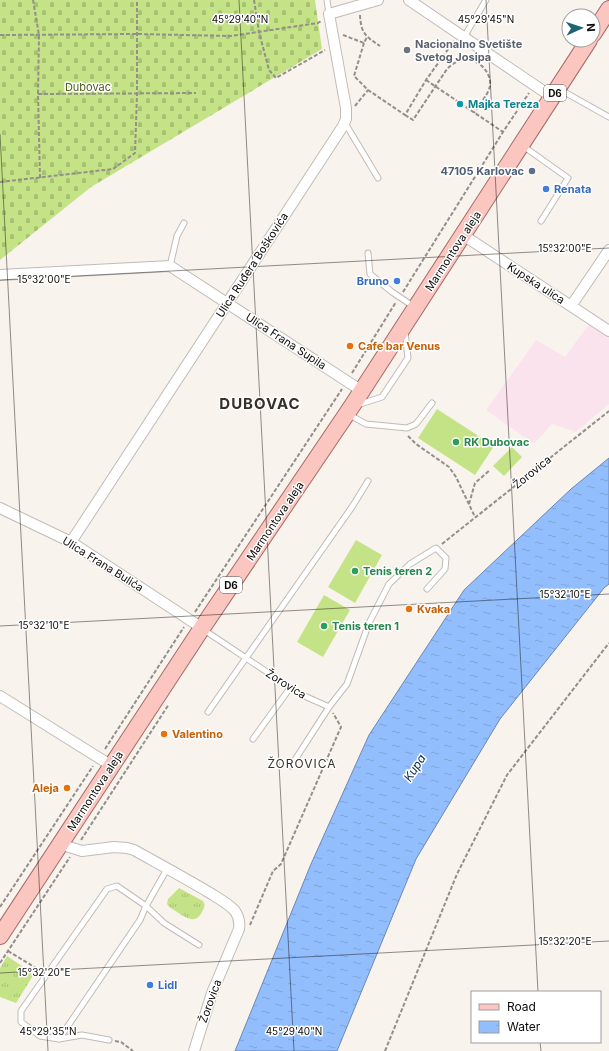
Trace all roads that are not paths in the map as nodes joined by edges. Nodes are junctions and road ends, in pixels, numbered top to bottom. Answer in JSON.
{"nodes":[{"id":1,"x":327,"y":0,"type":"edge"},
{"id":2,"x":378,"y":0,"type":"edge"},
{"id":3,"x":409,"y":0,"type":"edge"},
{"id":4,"x":486,"y":0,"type":"edge"},
{"id":5,"x":329,"y":14,"type":"junction"},
{"id":6,"x":461,"y":36,"type":"junction"},
{"id":7,"x":584,"y":48,"type":"edge"},
{"id":8,"x":555,"y":93,"type":"junction"},
{"id":9,"x":609,"y":117,"type":"edge"},
{"id":10,"x":345,"y":118,"type":"junction"},
{"id":11,"x":522,"y":145,"type":"junction"},
{"id":12,"x":378,"y":178,"type":"dead end"},
{"id":13,"x":541,"y":221,"type":"dead end"},
{"id":14,"x":184,"y":223,"type":"dead end"},
{"id":15,"x":463,"y":235,"type":"junction"},
{"id":16,"x":609,"y":250,"type":"edge"},
{"id":17,"x":368,"y":253,"type":"dead end"},
{"id":18,"x":170,"y":266,"type":"junction"},
{"id":19,"x":0,"y":275,"type":"edge"},
{"id":20,"x":227,"y":302,"type":"junction"},
{"id":21,"x":570,"y":306,"type":"junction"},
{"id":22,"x":416,"y":308,"type":"junction"},
{"id":23,"x":404,"y":326,"type":"junction"},
{"id":24,"x":609,"y":331,"type":"edge"},
{"id":25,"x":362,"y":391,"type":"junction"},
{"id":26,"x":432,"y":403,"type":"dead end"},
{"id":27,"x":350,"y":410,"type":"junction"},
{"id":28,"x":368,"y":481,"type":"dead end"},
{"id":29,"x":0,"y":508,"type":"edge"},
{"id":30,"x":71,"y":542,"type":"junction"},
{"id":31,"x":427,"y":589,"type":"dead end"},
{"id":32,"x":196,"y":624,"type":"junction"},
{"id":33,"x":247,"y":657,"type":"junction"},
{"id":34,"x":290,"y":688,"type":"junction"},
{"id":35,"x":0,"y":696,"type":"edge"},
{"id":36,"x":329,"y":707,"type":"junction"},
{"id":37,"x":208,"y":712,"type":"dead end"},
{"id":38,"x":253,"y":740,"type":"dead end"},
{"id":39,"x":105,"y":762,"type":"junction"},
{"id":40,"x":291,"y":766,"type":"dead end"},
{"id":41,"x":68,"y":846,"type":"junction"},
{"id":42,"x":167,"y":869,"type":"junction"},
{"id":43,"x":146,"y":906,"type":"junction"},
{"id":44,"x":0,"y":936,"type":"edge"},
{"id":45,"x":199,"y":945,"type":"dead end"},
{"id":46,"x":59,"y":1039,"type":"junction"},
{"id":47,"x":108,"y":1040,"type":"road end"},
{"id":48,"x":194,"y":1051,"type":"edge"}],
"edges":[{"from":1,"to":5,"type":"lane"},
{"from":2,"to":5,"type":"street"},
{"from":3,"to":6,"type":"street"},
{"from":4,"to":6,"type":"lane"},
{"from":5,"to":10,"type":"street"},
{"from":6,"to":8,"type":"street"},
{"from":7,"to":8,"type":"main road","number":"D6"},
{"from":8,"to":9,"type":"lane"},
{"from":8,"to":11,"type":"main road","number":"D6"},
{"from":10,"to":12,"type":"lane"},
{"from":10,"to":20,"type":"street","name":"Ulica Ruđera Boškovića"},
{"from":11,"to":13,"type":"lane"},
{"from":11,"to":15,"type":"main road","name":"Marmontova aleja","number":"D6"},
{"from":14,"to":18,"type":"lane"},
{"from":15,"to":21,"type":"street","name":"Kupska ulica"},
{"from":15,"to":22,"type":"main road","name":"Marmontova aleja","number":"D6"},
{"from":16,"to":21,"type":"street"},
{"from":17,"to":22,"type":"lane"},
{"from":18,"to":19,"type":"street"},
{"from":18,"to":20,"type":"street","name":"Ulica Frana Supila"},
{"from":20,"to":25,"type":"street","name":"Ulica Frana Supila"},
{"from":20,"to":30,"type":"street","name":"Ulica Ruđera Boškovića"},
{"from":21,"to":24,"type":"street","name":"Kupska ulica"},
{"from":22,"to":23,"type":"main road","name":"Marmontova aleja","number":"D6"},
{"from":23,"to":25,"type":"main road","name":"Marmontova aleja","number":"D6"},
{"from":23,"to":27,"type":"lane"},
{"from":25,"to":27,"type":"main road","name":"Marmontova aleja","number":"D6"},
{"from":26,"to":27,"type":"lane"},
{"from":27,"to":32,"type":"main road","name":"Marmontova aleja","number":"D6"},
{"from":28,"to":33,"type":"lane"},
{"from":29,"to":30,"type":"street","name":"Ulica Frana Bulića"},
{"from":30,"to":32,"type":"street","name":"Ulica Frana Bulića"},
{"from":31,"to":36,"type":"lane"},
{"from":32,"to":33,"type":"lane","name":"Žorovica"},
{"from":32,"to":39,"type":"main road","name":"Marmontova aleja","number":"D6"},
{"from":33,"to":34,"type":"lane","name":"Žorovica"},
{"from":33,"to":37,"type":"lane"},
{"from":34,"to":36,"type":"lane","name":"Žorovica"},
{"from":34,"to":38,"type":"lane"},
{"from":35,"to":39,"type":"street"},
{"from":36,"to":40,"type":"lane"},
{"from":39,"to":41,"type":"main road","name":"Marmontova aleja","number":"D6"},
{"from":41,"to":42,"type":"street"},
{"from":41,"to":44,"type":"main road","name":"Marmontova aleja","number":"D6"},
{"from":42,"to":43,"type":"lane"},
{"from":42,"to":48,"type":"street","name":"Žorovica"},
{"from":43,"to":45,"type":"lane"},
{"from":43,"to":46,"type":"lane"},
{"from":43,"to":46,"type":"lane"},
{"from":46,"to":47,"type":"lane"}]}
